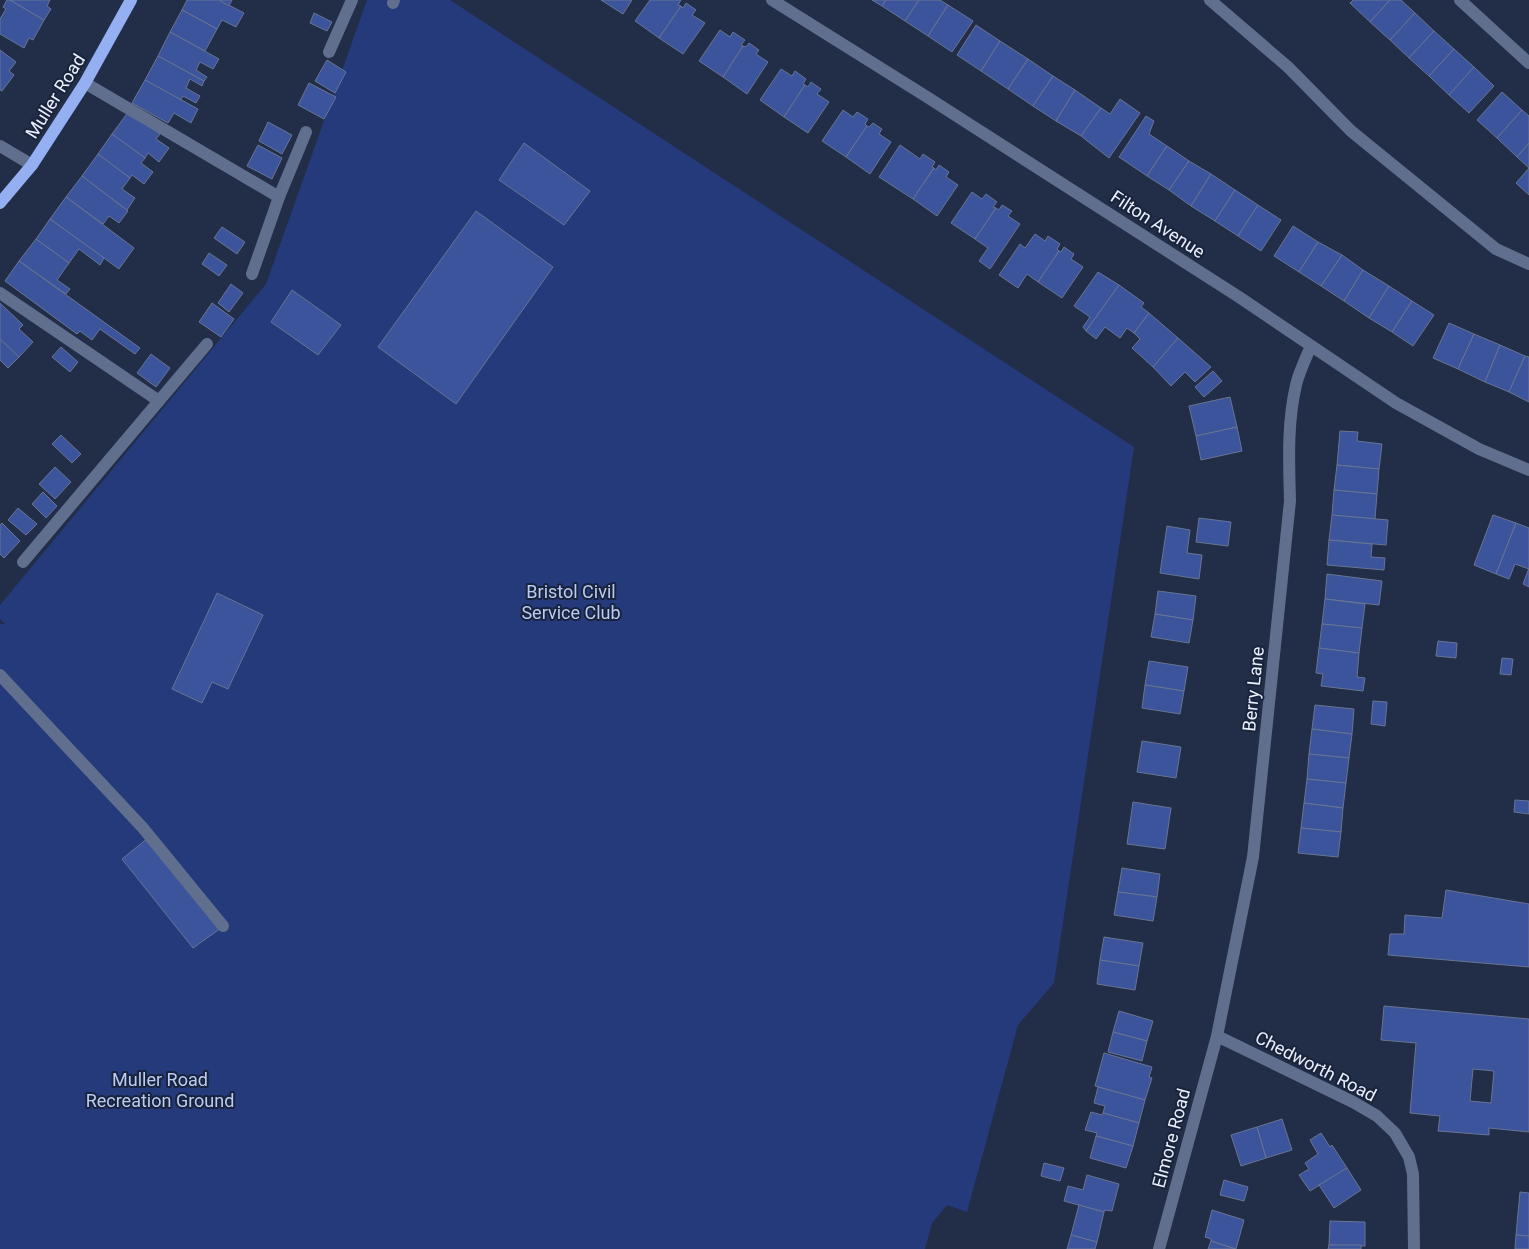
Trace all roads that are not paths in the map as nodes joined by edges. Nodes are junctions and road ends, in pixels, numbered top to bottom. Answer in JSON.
{"nodes":[{"id":1,"x":131,"y":0,"type":"edge"},
{"id":2,"x":352,"y":0,"type":"edge"},
{"id":3,"x":772,"y":0,"type":"edge"},
{"id":4,"x":1210,"y":0,"type":"edge"},
{"id":5,"x":1460,"y":0,"type":"edge"},
{"id":6,"x":329,"y":52,"type":"dead end"},
{"id":7,"x":1529,"y":63,"type":"edge"},
{"id":8,"x":85,"y":83,"type":"junction"},
{"id":9,"x":306,"y":132,"type":"dead end"},
{"id":10,"x":0,"y":146,"type":"edge"},
{"id":11,"x":32,"y":165,"type":"junction"},
{"id":12,"x":279,"y":197,"type":"junction"},
{"id":13,"x":0,"y":203,"type":"edge"},
{"id":14,"x":1529,"y":264,"type":"edge"},
{"id":15,"x":252,"y":274,"type":"dead end"},
{"id":16,"x":0,"y":293,"type":"edge"},
{"id":17,"x":207,"y":344,"type":"dead end"},
{"id":18,"x":1311,"y":346,"type":"junction"},
{"id":19,"x":159,"y":401,"type":"junction"},
{"id":20,"x":1529,"y":470,"type":"edge"},
{"id":21,"x":23,"y":562,"type":"dead end"},
{"id":22,"x":0,"y":675,"type":"edge"},
{"id":23,"x":223,"y":926,"type":"dead end"},
{"id":24,"x":1217,"y":1036,"type":"junction"},
{"id":25,"x":1159,"y":1249,"type":"edge"},
{"id":26,"x":1414,"y":1249,"type":"edge"}],
"edges":[{"from":1,"to":8,"type":"main road","name":"Muller Road"},
{"from":2,"to":6,"type":"street"},
{"from":3,"to":18,"type":"street","name":"Filton Avenue"},
{"from":4,"to":14,"type":"street"},
{"from":5,"to":7,"type":"street"},
{"from":8,"to":11,"type":"main road","name":"Muller Road"},
{"from":8,"to":12,"type":"street"},
{"from":9,"to":12,"type":"street"},
{"from":10,"to":11,"type":"street"},
{"from":11,"to":13,"type":"main road","name":"Muller Road"},
{"from":12,"to":15,"type":"street"},
{"from":16,"to":19,"type":"street"},
{"from":17,"to":19,"type":"street"},
{"from":18,"to":20,"type":"street","name":"Filton Avenue"},
{"from":18,"to":24,"type":"street","name":"Berry Lane"},
{"from":19,"to":21,"type":"street"},
{"from":22,"to":23,"type":"street"},
{"from":24,"to":25,"type":"street","name":"Elmore Road"},
{"from":24,"to":26,"type":"street","name":"Chedworth Road"}]}
